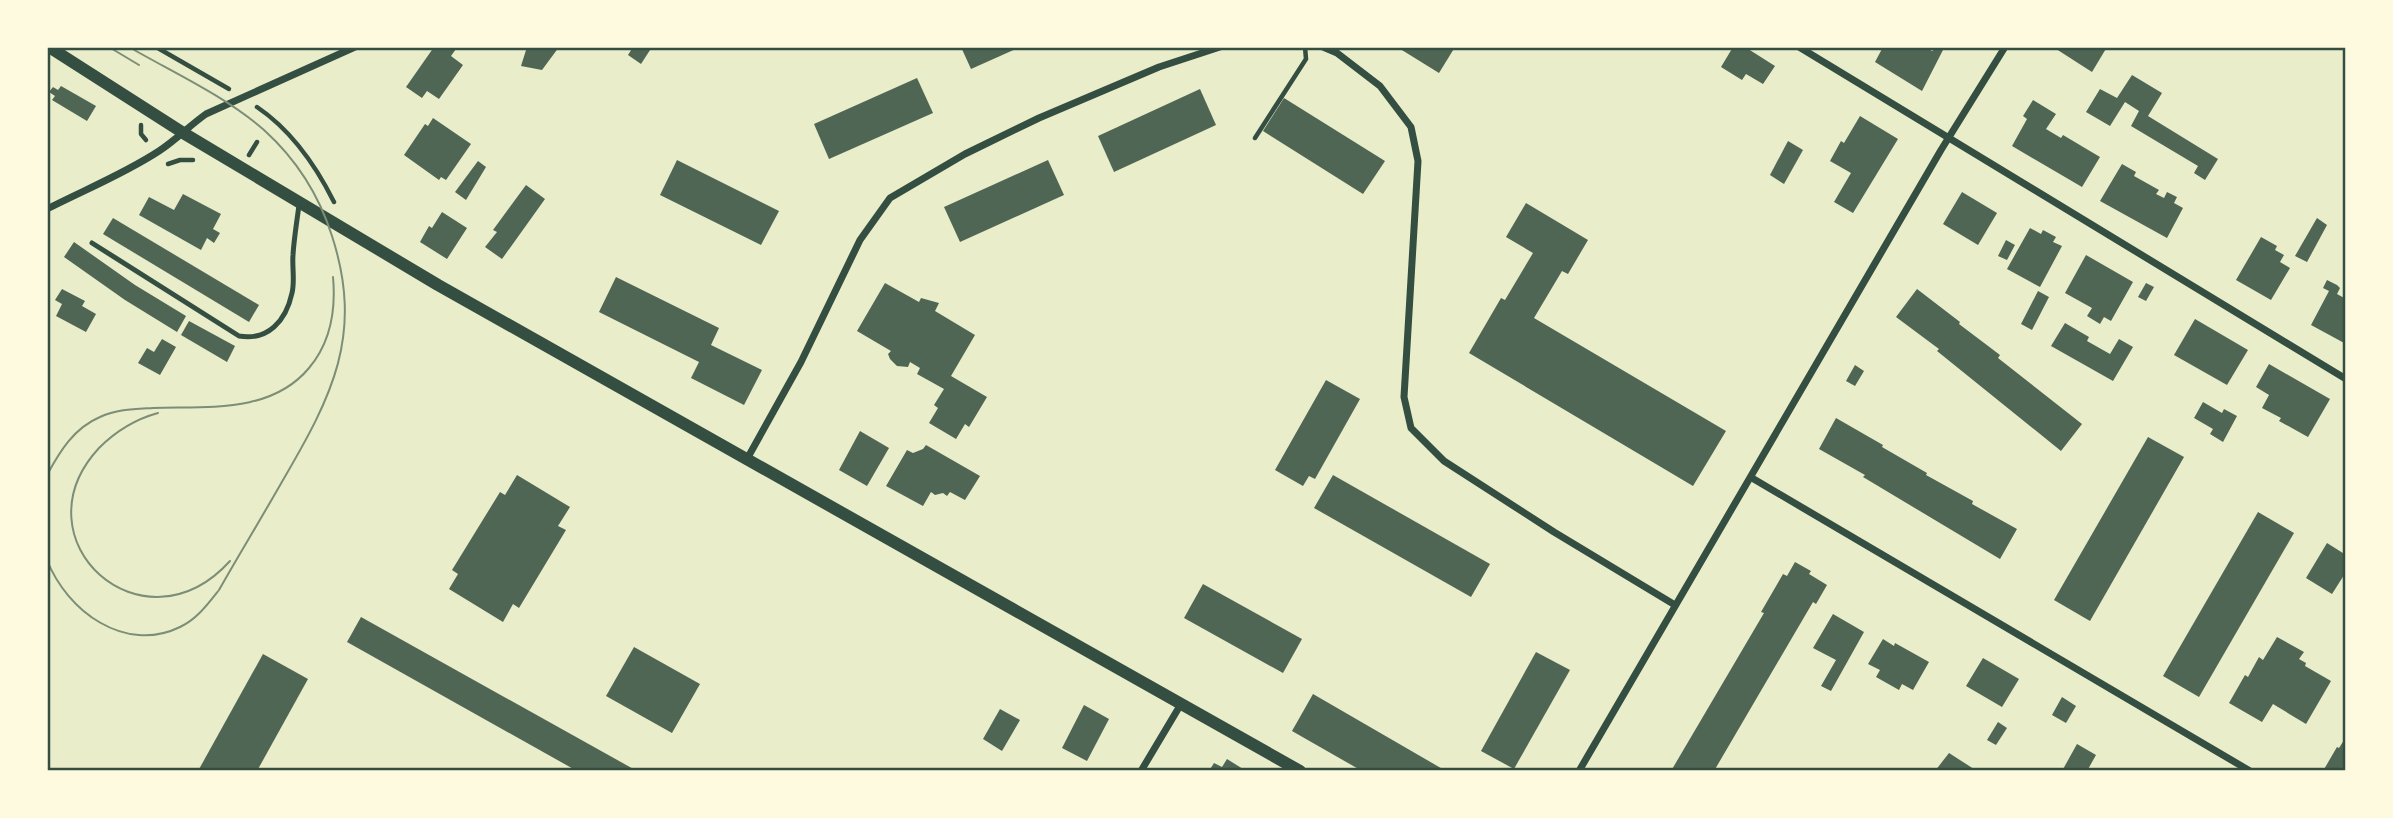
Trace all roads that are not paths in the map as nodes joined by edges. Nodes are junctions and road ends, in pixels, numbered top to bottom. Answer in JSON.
{"nodes":[{"id":1,"x":49,"y":47,"type":"edge"},
{"id":2,"x":355,"y":47,"type":"edge"},
{"id":3,"x":1220,"y":47,"type":"edge"},
{"id":4,"x":1323,"y":47,"type":"edge"},
{"id":5,"x":1799,"y":47,"type":"edge"},
{"id":6,"x":2005,"y":47,"type":"edge"},
{"id":7,"x":185,"y":134,"type":"junction"},
{"id":8,"x":1949,"y":138,"type":"junction"},
{"id":9,"x":299,"y":202,"type":"junction"},
{"id":10,"x":47,"y":209,"type":"edge"},
{"id":11,"x":92,"y":243,"type":"dead end"},
{"id":12,"x":2346,"y":379,"type":"edge"},
{"id":13,"x":747,"y":459,"type":"junction"},
{"id":14,"x":1752,"y":478,"type":"junction"},
{"id":15,"x":1675,"y":605,"type":"junction"},
{"id":16,"x":1181,"y":704,"type":"junction"},
{"id":17,"x":1141,"y":771,"type":"edge"},
{"id":18,"x":1300,"y":771,"type":"edge"},
{"id":19,"x":1579,"y":771,"type":"edge"},
{"id":20,"x":2250,"y":771,"type":"edge"}],
"edges":[{"from":1,"to":7,"type":"street"},
{"from":2,"to":7,"type":"street"},
{"from":3,"to":13,"type":"street"},
{"from":4,"to":15,"type":"street"},
{"from":5,"to":8,"type":"street"},
{"from":6,"to":8,"type":"street"},
{"from":7,"to":9,"type":"street"},
{"from":7,"to":10,"type":"street"},
{"from":8,"to":12,"type":"street"},
{"from":8,"to":14,"type":"street"},
{"from":9,"to":11,"type":"lane"},
{"from":9,"to":13,"type":"street"},
{"from":13,"to":16,"type":"street"},
{"from":14,"to":15,"type":"street"},
{"from":14,"to":20,"type":"street"},
{"from":15,"to":19,"type":"street"},
{"from":16,"to":17,"type":"street"},
{"from":16,"to":18,"type":"street"}]}
